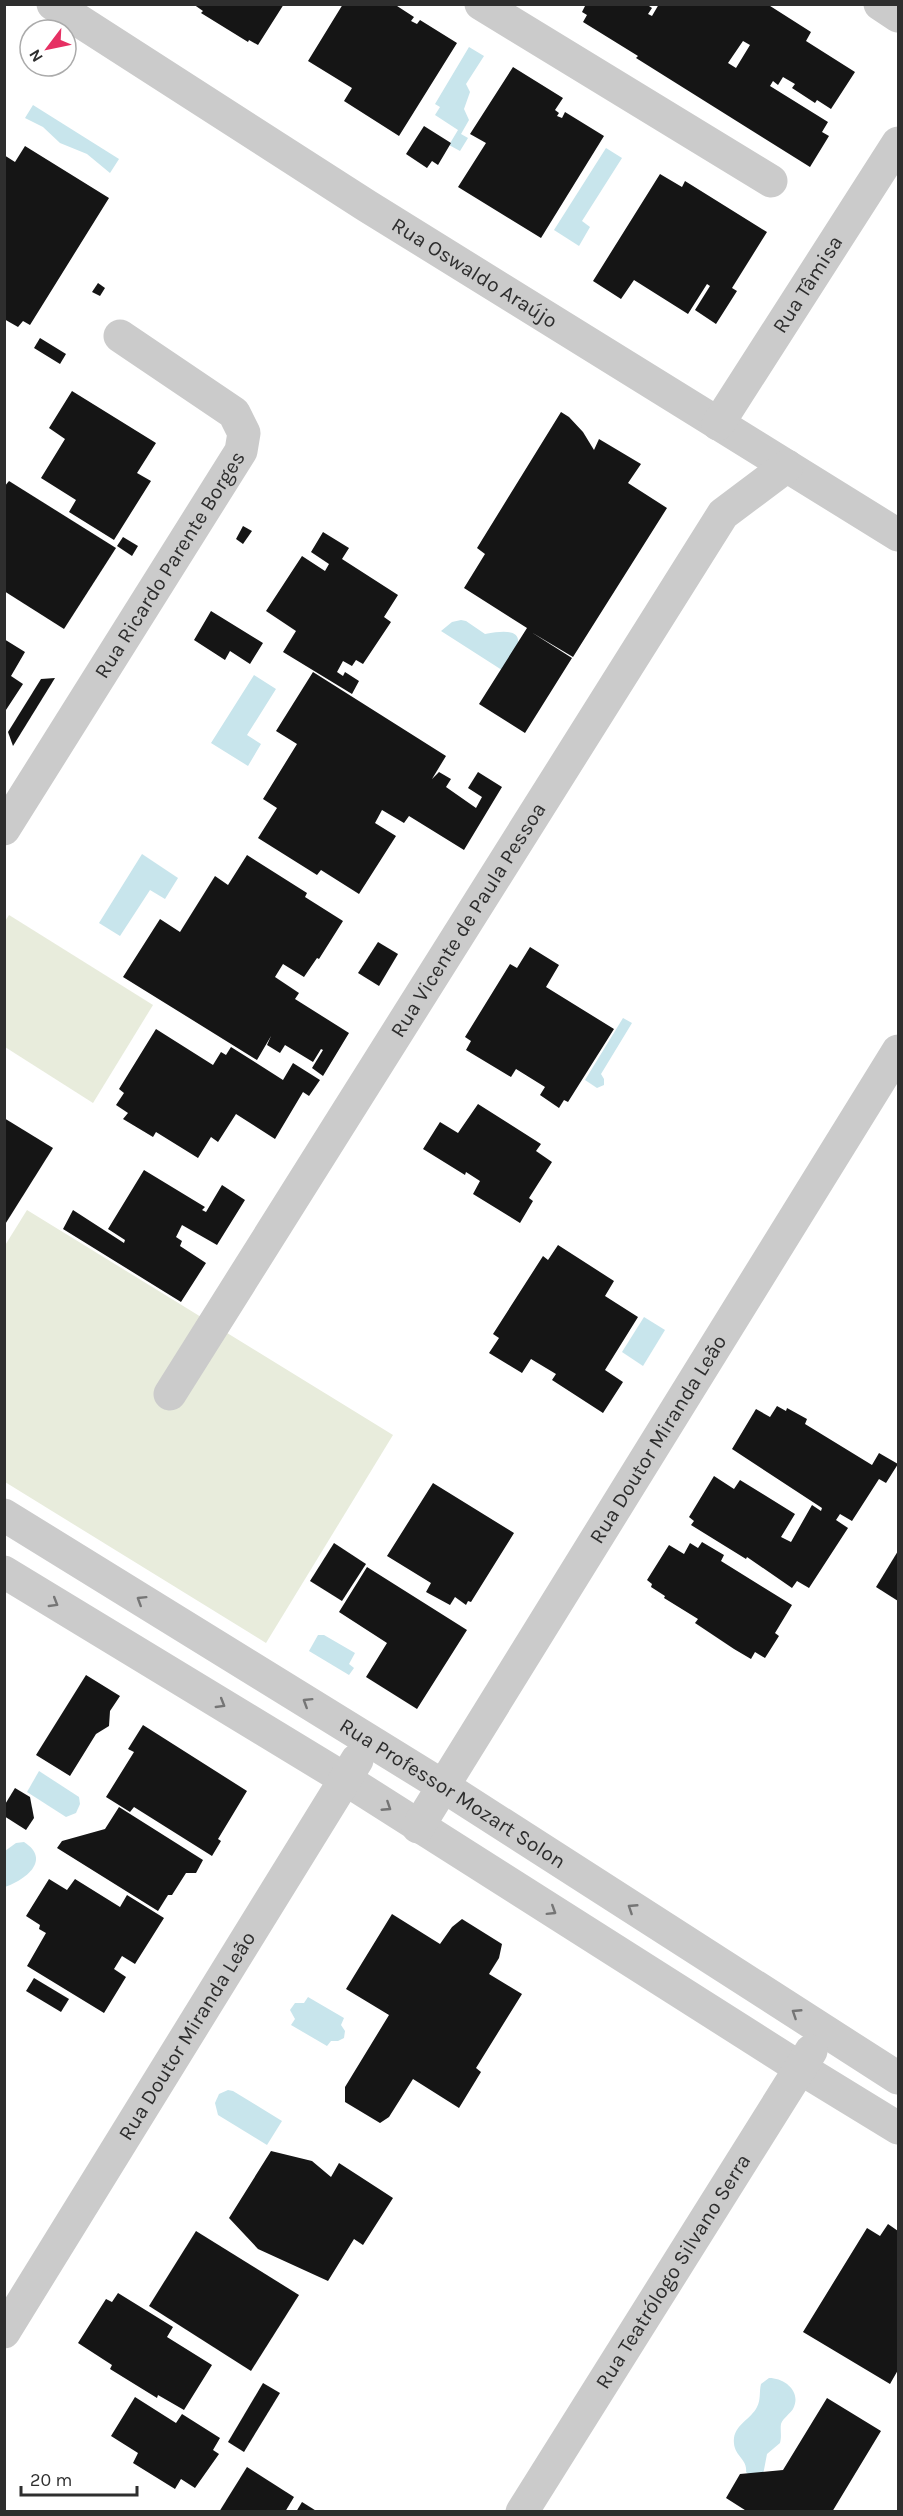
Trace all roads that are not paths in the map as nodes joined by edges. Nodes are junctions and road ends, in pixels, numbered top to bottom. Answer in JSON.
{"nodes":[{"id":1,"x":53,"y":4,"type":"edge"},
{"id":2,"x":481,"y":4,"type":"edge"},
{"id":3,"x":880,"y":4,"type":"edge"},
{"id":4,"x":898,"y":16,"type":"edge"},
{"id":5,"x":898,"y":143,"type":"edge"},
{"id":6,"x":771,"y":182,"type":"dead end"},
{"id":7,"x":120,"y":336,"type":"dead end"},
{"id":8,"x":718,"y":424,"type":"junction"},
{"id":9,"x":787,"y":466,"type":"junction"},
{"id":10,"x":898,"y":535,"type":"edge"},
{"id":11,"x":4,"y":829,"type":"edge"},
{"id":12,"x":898,"y":1051,"type":"edge"},
{"id":13,"x":170,"y":1394,"type":"dead end"},
{"id":14,"x":4,"y":1515,"type":"edge"},
{"id":15,"x":4,"y":1572,"type":"edge"},
{"id":16,"x":368,"y":1740,"type":"junction"},
{"id":17,"x":345,"y":1779,"type":"junction"},
{"id":18,"x":443,"y":1786,"type":"junction"},
{"id":19,"x":418,"y":1827,"type":"junction"},
{"id":20,"x":824,"y":2031,"type":"junction"},
{"id":21,"x":800,"y":2068,"type":"junction"},
{"id":22,"x":898,"y":2078,"type":"edge"},
{"id":23,"x":898,"y":2128,"type":"edge"},
{"id":24,"x":4,"y":2332,"type":"edge"},
{"id":25,"x":522,"y":2511,"type":"edge"}],
"edges":[{"from":1,"to":8,"type":"street","name":"Rua Oswaldo Araújo"},
{"from":2,"to":6,"type":"street"},
{"from":3,"to":4,"type":"street"},
{"from":5,"to":8,"type":"street","name":"Rua Tâmisa"},
{"from":7,"to":11,"type":"street","name":"Rua Ricardo Parente Borges"},
{"from":8,"to":9,"type":"street","name":"Rua Oswaldo Araújo"},
{"from":9,"to":10,"type":"street","name":"Rua Oswaldo Araújo"},
{"from":9,"to":13,"type":"street","name":"Rua Vicente de Paula Pessoa"},
{"from":12,"to":18,"type":"street","name":"Rua Doutor Miranda Leão"},
{"from":16,"to":14,"type":"street","name":"Rua Professor Mozart Solon","one_way":true},
{"from":15,"to":17,"type":"street","one_way":true},
{"from":16,"to":17,"type":"street","name":"Rua Doutor Miranda Leão"},
{"from":16,"to":18,"type":"street","name":"Rua Professor Mozart Solon"},
{"from":17,"to":19,"type":"street","one_way":true},
{"from":17,"to":24,"type":"street","name":"Rua Doutor Miranda Leão"},
{"from":18,"to":19,"type":"street","name":"Rua Doutor Miranda Leão"},
{"from":20,"to":18,"type":"street","name":"Rua Professor Mozart Solon","one_way":true},
{"from":19,"to":21,"type":"street","one_way":true},
{"from":20,"to":21,"type":"street","name":"Rua Teatrólogo Silvano Serra"},
{"from":20,"to":22,"type":"street","name":"Rua Professor Mozart Solon"},
{"from":21,"to":23,"type":"street"},
{"from":21,"to":25,"type":"street","name":"Rua Teatrólogo Silvano Serra"}]}
